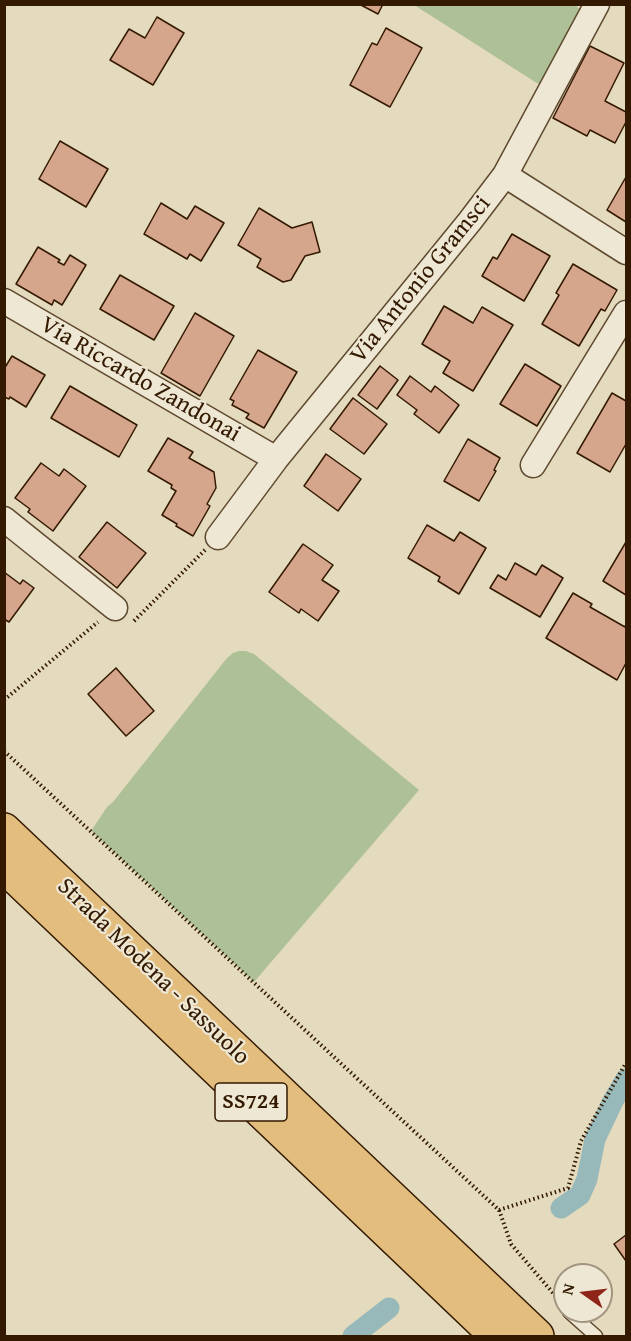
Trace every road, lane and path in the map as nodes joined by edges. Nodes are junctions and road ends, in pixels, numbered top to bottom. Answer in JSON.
{"nodes":[{"id":1,"x":597,"y":4,"type":"edge"},
{"id":2,"x":505,"y":175,"type":"junction"},
{"id":3,"x":627,"y":252,"type":"edge"},
{"id":4,"x":4,"y":301,"type":"edge"},
{"id":5,"x":627,"y":313,"type":"edge"},
{"id":6,"x":276,"y":459,"type":"junction"},
{"id":7,"x":533,"y":465,"type":"dead end"},
{"id":8,"x":4,"y":519,"type":"edge"},
{"id":9,"x":218,"y":537,"type":"joint"},
{"id":10,"x":115,"y":608,"type":"junction"},
{"id":11,"x":4,"y":700,"type":"edge"},
{"id":12,"x":4,"y":751,"type":"edge"},
{"id":13,"x":4,"y":830,"type":"edge"},
{"id":14,"x":4,"y":866,"type":"edge"},
{"id":15,"x":627,"y":1063,"type":"edge"},
{"id":16,"x":499,"y":1210,"type":"junction"},
{"id":17,"x":553,"y":1293,"type":"edge"},
{"id":18,"x":582,"y":1323,"type":"edge"},
{"id":19,"x":497,"y":1336,"type":"edge"},
{"id":20,"x":537,"y":1336,"type":"edge"},
{"id":21,"x":596,"y":1336,"type":"edge"}],
"edges":[{"from":1,"to":2,"type":"street","name":"Via Antonio Gramsci"},
{"from":2,"to":3,"type":"street"},
{"from":2,"to":6,"type":"street","name":"Via Antonio Gramsci"},
{"from":4,"to":6,"type":"street","name":"Via Riccardo Zandonai"},
{"from":5,"to":7,"type":"street"},
{"from":6,"to":9,"type":"street","name":"Via Antonio Gramsci"},
{"from":8,"to":10,"type":"street"},
{"from":9,"to":10,"type":"path"},
{"from":10,"to":11,"type":"path"},
{"from":12,"to":16,"type":"path"},
{"from":13,"to":20,"type":"highway","name":"Strada Modena - Sassuolo"},
{"from":14,"to":19,"type":"highway","name":"Strada Modena - Sassuolo","number":"SS724"},
{"from":15,"to":16,"type":"path"},
{"from":16,"to":17,"type":"path"},
{"from":18,"to":21,"type":"lane"}]}
